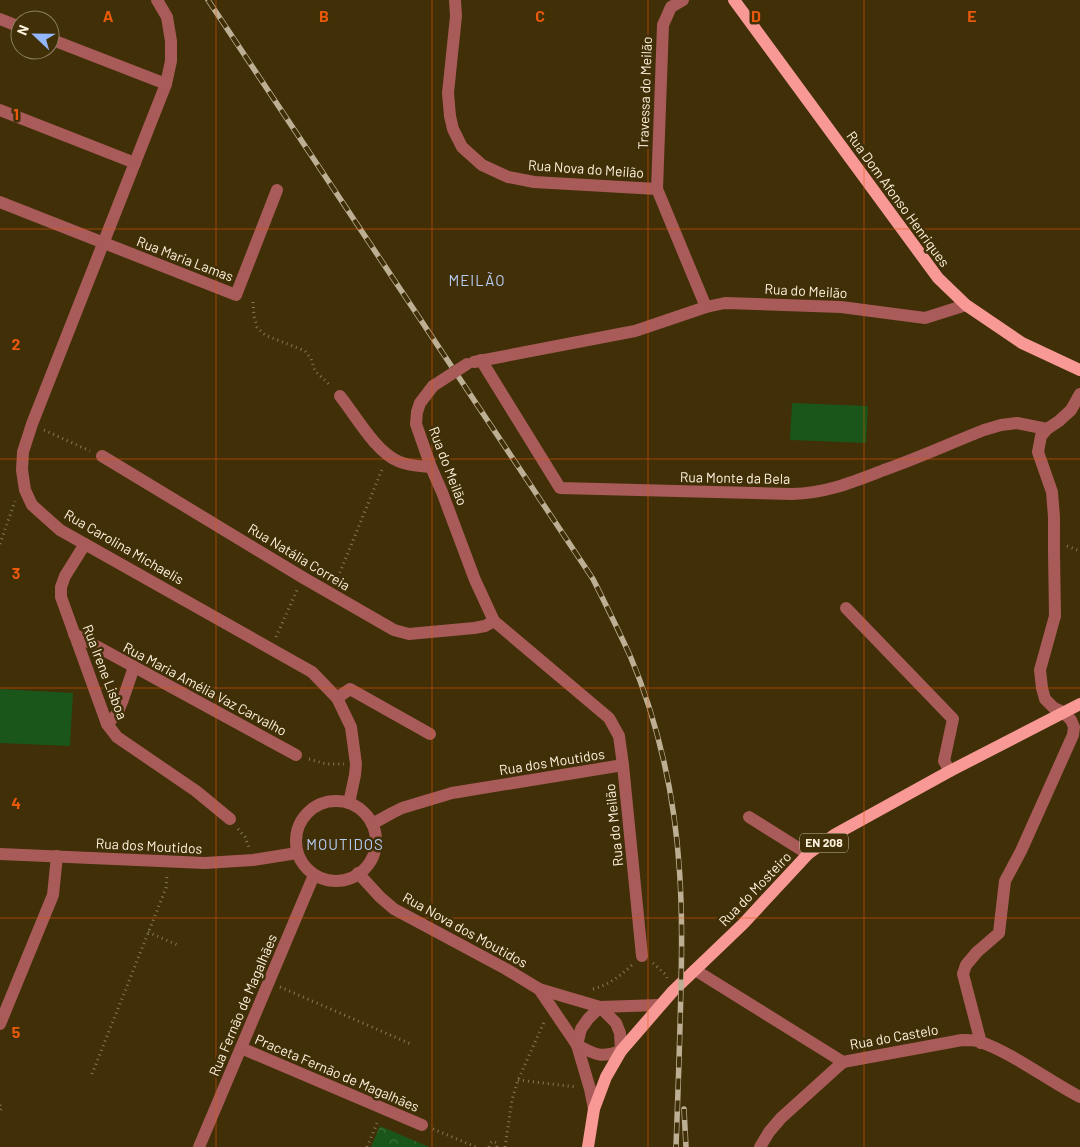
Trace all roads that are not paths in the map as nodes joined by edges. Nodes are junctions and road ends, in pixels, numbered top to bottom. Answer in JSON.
{"nodes":[{"id":1,"x":157,"y":0,"type":"edge"},
{"id":2,"x":455,"y":0,"type":"edge"},
{"id":3,"x":683,"y":0,"type":"edge"},
{"id":4,"x":734,"y":0,"type":"edge"},
{"id":5,"x":60,"y":43,"type":"edge"},
{"id":6,"x":166,"y":84,"type":"junction"},
{"id":7,"x":0,"y":110,"type":"edge"},
{"id":8,"x":135,"y":163,"type":"junction"},
{"id":9,"x":657,"y":188,"type":"junction"},
{"id":10,"x":276,"y":190,"type":"dead end"},
{"id":11,"x":0,"y":202,"type":"edge"},
{"id":12,"x":103,"y":243,"type":"junction"},
{"id":13,"x":966,"y":305,"type":"junction"},
{"id":14,"x":706,"y":307,"type":"junction"},
{"id":15,"x":481,"y":360,"type":"junction"},
{"id":16,"x":1080,"y":370,"type":"edge"},
{"id":17,"x":1080,"y":394,"type":"edge"},
{"id":18,"x":340,"y":396,"type":"road end"},
{"id":19,"x":1047,"y":429,"type":"junction"},
{"id":20,"x":102,"y":456,"type":"road end"},
{"id":21,"x":431,"y":467,"type":"junction"},
{"id":22,"x":85,"y":544,"type":"junction"},
{"id":23,"x":846,"y":608,"type":"dead end"},
{"id":24,"x":494,"y":621,"type":"junction"},
{"id":25,"x":74,"y":634,"type":"junction"},
{"id":26,"x":134,"y":667,"type":"junction"},
{"id":27,"x":337,"y":698,"type":"junction"},
{"id":28,"x":1080,"y":704,"type":"edge"},
{"id":29,"x":1064,"y":712,"type":"junction"},
{"id":30,"x":107,"y":724,"type":"junction"},
{"id":31,"x":430,"y":734,"type":"dead end"},
{"id":32,"x":296,"y":755,"type":"road end"},
{"id":33,"x":623,"y":765,"type":"junction"},
{"id":34,"x":950,"y":771,"type":"junction"},
{"id":35,"x":350,"y":803,"type":"junction"},
{"id":36,"x":749,"y":817,"type":"dead end"},
{"id":37,"x":230,"y":819,"type":"road end"},
{"id":38,"x":372,"y":824,"type":"junction"},
{"id":39,"x":297,"y":853,"type":"junction"},
{"id":40,"x":0,"y":854,"type":"edge"},
{"id":41,"x":808,"y":854,"type":"junction"},
{"id":42,"x":57,"y":856,"type":"junction"},
{"id":43,"x":358,"y":873,"type":"junction"},
{"id":44,"x":314,"y":875,"type":"junction"},
{"id":45,"x":642,"y":956,"type":"road end"},
{"id":46,"x":695,"y":970,"type":"junction"},
{"id":47,"x":539,"y":989,"type":"junction"},
{"id":48,"x":659,"y":1005,"type":"junction"},
{"id":49,"x":600,"y":1008,"type":"junction"},
{"id":50,"x":0,"y":1024,"type":"edge"},
{"id":51,"x":981,"y":1043,"type":"junction"},
{"id":52,"x":577,"y":1045,"type":"junction"},
{"id":53,"x":241,"y":1048,"type":"junction"},
{"id":54,"x":621,"y":1051,"type":"junction"},
{"id":55,"x":843,"y":1062,"type":"junction"},
{"id":56,"x":1080,"y":1097,"type":"edge"},
{"id":57,"x":594,"y":1109,"type":"junction"},
{"id":58,"x":422,"y":1125,"type":"dead end"},
{"id":59,"x":199,"y":1147,"type":"edge"},
{"id":60,"x":588,"y":1147,"type":"edge"},
{"id":61,"x":760,"y":1147,"type":"edge"}],
"edges":[{"from":1,"to":6,"type":"street","name":"Rua Carolina Michaelis"},
{"from":2,"to":9,"type":"street","name":"Rua Nova do Meilão"},
{"from":3,"to":9,"type":"street","name":"Travessa do Meilão"},
{"from":4,"to":13,"type":"main road","name":"Rua Dom Afonso Henriques"},
{"from":5,"to":6,"type":"street"},
{"from":6,"to":8,"type":"street","name":"Rua Carolina Michaelis"},
{"from":7,"to":8,"type":"street"},
{"from":8,"to":12,"type":"street","name":"Rua Carolina Michaelis"},
{"from":9,"to":14,"type":"street","name":"Travessa do Meilão"},
{"from":10,"to":12,"type":"street","name":"Rua Maria Lamas"},
{"from":11,"to":12,"type":"street"},
{"from":12,"to":22,"type":"street","name":"Rua Carolina Michaelis"},
{"from":13,"to":14,"type":"street","name":"Rua do Meilão"},
{"from":13,"to":16,"type":"main road","name":"Rua Dom Afonso Henriques"},
{"from":14,"to":15,"type":"street","name":"Rua do Meilão"},
{"from":15,"to":19,"type":"street","name":"Rua Monte da Bela"},
{"from":15,"to":21,"type":"street","name":"Rua do Meilão","bridge":true},
{"from":17,"to":19,"type":"street"},
{"from":18,"to":21,"type":"street"},
{"from":19,"to":29,"type":"street"},
{"from":20,"to":24,"type":"street","name":"Rua Natália Correia"},
{"from":21,"to":24,"type":"street","name":"Rua do Meilão"},
{"from":22,"to":25,"type":"street","name":"Rua Irene Lisboa"},
{"from":22,"to":27,"type":"street","name":"Rua Carolina Michaelis"},
{"from":23,"to":34,"type":"street"},
{"from":24,"to":33,"type":"street","name":"Rua do Meilão"},
{"from":25,"to":26,"type":"street","name":"Rua Maria Amélia Vaz Carvalho"},
{"from":25,"to":30,"type":"street","name":"Rua Irene Lisboa"},
{"from":26,"to":30,"type":"street"},
{"from":26,"to":32,"type":"street","name":"Rua Maria Amélia Vaz Carvalho"},
{"from":27,"to":31,"type":"street"},
{"from":27,"to":35,"type":"street","name":"Rua Carolina Michaelis"},
{"from":28,"to":29,"type":"main road","name":"Rua do Mosteiro","number":"EN 208"},
{"from":29,"to":34,"type":"main road","name":"Rua do Mosteiro","number":"EN 208"},
{"from":29,"to":51,"type":"street"},
{"from":30,"to":37,"type":"street","name":"Rua Irene Lisboa"},
{"from":33,"to":38,"type":"street","name":"Rua dos Moutidos"},
{"from":33,"to":45,"type":"street","name":"Rua do Meilão"},
{"from":34,"to":41,"type":"main road","name":"Rua do Mosteiro","number":"EN 208"},
{"from":35,"to":38,"type":"street"},
{"from":35,"to":39,"type":"street"},
{"from":36,"to":41,"type":"street"},
{"from":38,"to":43,"type":"street"},
{"from":39,"to":42,"type":"street","name":"Rua dos Moutidos"},
{"from":39,"to":44,"type":"street"},
{"from":40,"to":42,"type":"street","name":"Rua dos Moutidos"},
{"from":41,"to":46,"type":"main road","name":"Rua do Mosteiro","number":"EN 208"},
{"from":42,"to":50,"type":"street"},
{"from":43,"to":44,"type":"street"},
{"from":43,"to":47,"type":"street","name":"Rua Nova dos Moutidos"},
{"from":44,"to":53,"type":"street","name":"Rua Fernão de Magalhães"},
{"from":46,"to":48,"type":"main road","name":"Rua do Mosteiro","number":"EN 208"},
{"from":46,"to":55,"type":"street","name":"Rua do Castelo"},
{"from":47,"to":49,"type":"street","name":"Rua Nova dos Moutidos"},
{"from":47,"to":52,"type":"street","name":"Rua Nova dos Moutidos"},
{"from":48,"to":49,"type":"street","name":"Rua Nova dos Moutidos"},
{"from":48,"to":54,"type":"main road","name":"Rua do Mosteiro","number":"EN 208"},
{"from":49,"to":52,"type":"street"},
{"from":49,"to":54,"type":"street","name":"Rua Nova dos Moutidos"},
{"from":51,"to":55,"type":"street","name":"Rua do Castelo"},
{"from":51,"to":56,"type":"street","name":"Rua do Castelo"},
{"from":52,"to":54,"type":"street"},
{"from":52,"to":57,"type":"street","name":"Rua Nova dos Moutidos"},
{"from":53,"to":58,"type":"street","name":"Praceta Fernão de Magalhães"},
{"from":53,"to":59,"type":"street","name":"Rua Fernão de Magalhães"},
{"from":54,"to":57,"type":"main road","name":"Rua do Mosteiro","number":"EN 208"},
{"from":55,"to":61,"type":"street"},
{"from":57,"to":60,"type":"main road","name":"Rua do Mosteiro","number":"EN 208"}]}
